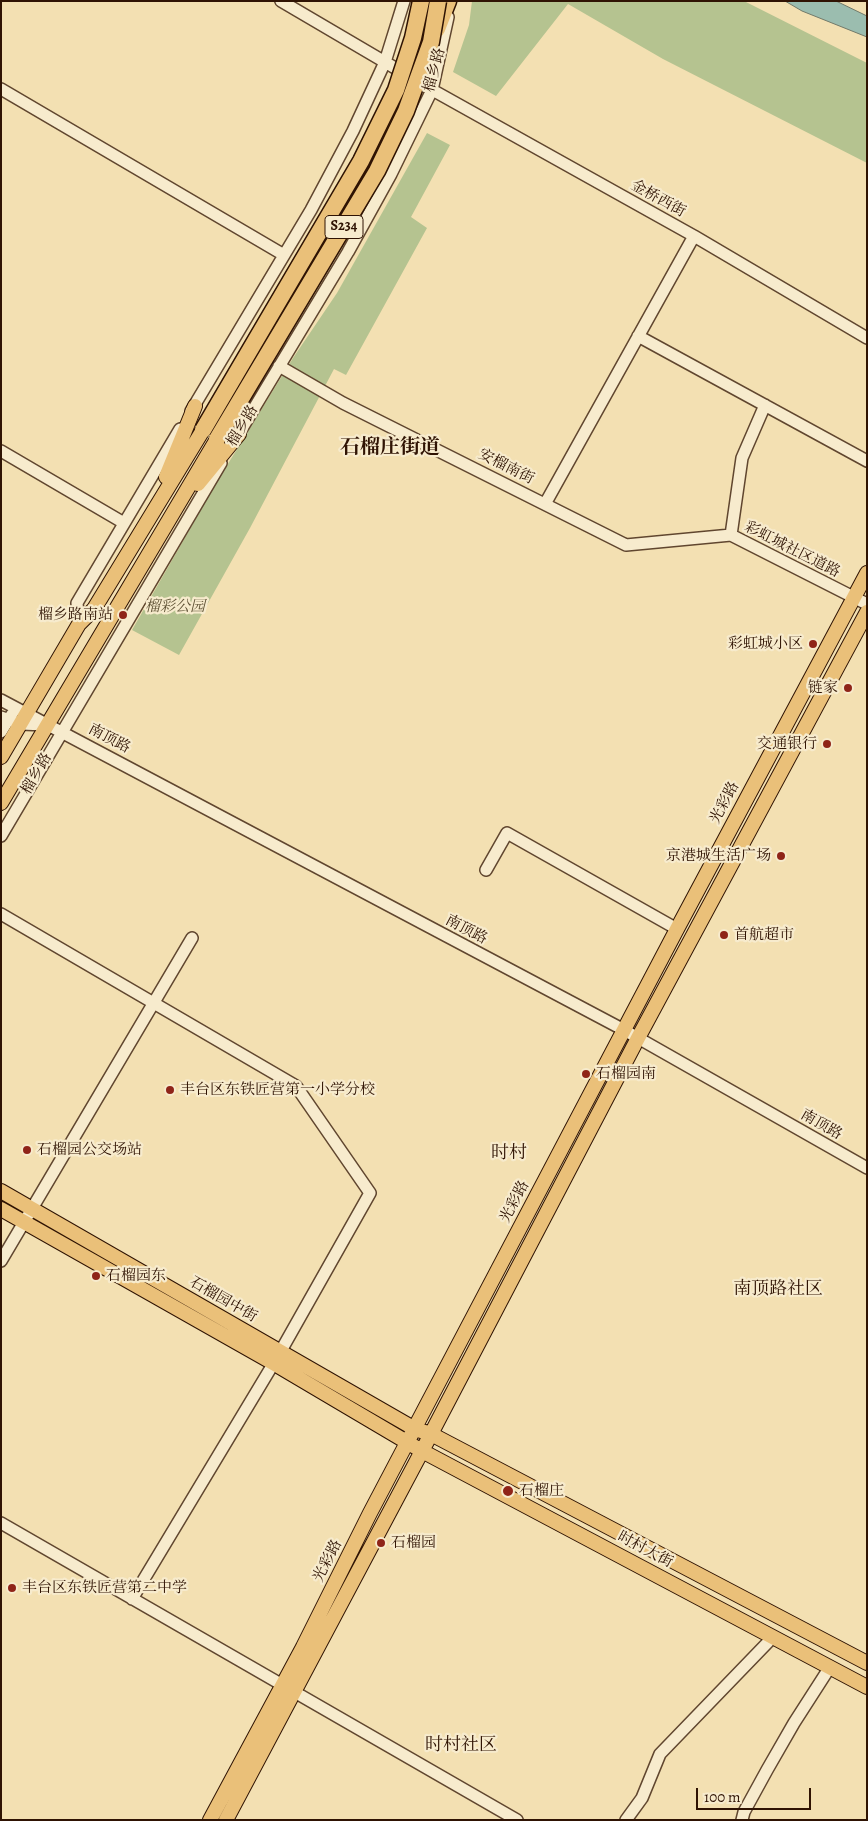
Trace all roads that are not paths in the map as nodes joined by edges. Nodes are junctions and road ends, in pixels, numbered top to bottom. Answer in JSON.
{"nodes":[{"id":1,"x":281,"y":1,"type":"edge"},
{"id":2,"x":404,"y":1,"type":"edge"},
{"id":3,"x":422,"y":1,"type":"edge"},
{"id":4,"x":438,"y":1,"type":"edge"},
{"id":5,"x":449,"y":1,"type":"edge"},
{"id":6,"x":431,"y":42,"type":"junction"},
{"id":7,"x":385,"y":62,"type":"junction"},
{"id":8,"x":1,"y":89,"type":"edge"},
{"id":9,"x":432,"y":90,"type":"junction"},
{"id":10,"x":694,"y":236,"type":"junction"},
{"id":11,"x":284,"y":255,"type":"junction"},
{"id":12,"x":638,"y":336,"type":"junction"},
{"id":13,"x":867,"y":338,"type":"edge"},
{"id":14,"x":279,"y":366,"type":"junction"},
{"id":15,"x":765,"y":405,"type":"junction"},
{"id":16,"x":194,"y":406,"type":"junction"},
{"id":17,"x":210,"y":434,"type":"junction"},
{"id":18,"x":239,"y":434,"type":"junction"},
{"id":19,"x":1,"y":451,"type":"edge"},
{"id":20,"x":867,"y":461,"type":"edge"},
{"id":21,"x":545,"y":504,"type":"junction"},
{"id":22,"x":152,"y":514,"type":"junction"},
{"id":23,"x":124,"y":522,"type":"junction"},
{"id":24,"x":168,"y":522,"type":"junction"},
{"id":25,"x":731,"y":536,"type":"junction"},
{"id":26,"x":867,"y":574,"type":"edge"},
{"id":27,"x":854,"y":598,"type":"junction"},
{"id":28,"x":867,"y":604,"type":"edge"},
{"id":29,"x":867,"y":612,"type":"edge"},
{"id":30,"x":79,"y":624,"type":"junction"},
{"id":31,"x":1,"y":700,"type":"edge"},
{"id":32,"x":15,"y":717,"type":"edge"},
{"id":33,"x":47,"y":725,"type":"junction"},
{"id":34,"x":62,"y":731,"type":"junction"},
{"id":35,"x":1,"y":732,"type":"edge"},
{"id":36,"x":1,"y":757,"type":"edge"},
{"id":37,"x":1,"y":803,"type":"edge"},
{"id":38,"x":1,"y":836,"type":"edge"},
{"id":39,"x":486,"y":870,"type":"dead end"},
{"id":40,"x":1,"y":914,"type":"edge"},
{"id":41,"x":676,"y":928,"type":"junction"},
{"id":42,"x":192,"y":938,"type":"dead end"},
{"id":43,"x":154,"y":1002,"type":"junction"},
{"id":44,"x":624,"y":1030,"type":"junction"},
{"id":45,"x":638,"y":1038,"type":"junction"},
{"id":46,"x":867,"y":1168,"type":"edge"},
{"id":47,"x":1,"y":1191,"type":"edge"},
{"id":48,"x":32,"y":1208,"type":"junction"},
{"id":49,"x":1,"y":1209,"type":"edge"},
{"id":50,"x":24,"y":1222,"type":"junction"},
{"id":51,"x":1,"y":1261,"type":"edge"},
{"id":52,"x":277,"y":1357,"type":"junction"},
{"id":53,"x":415,"y":1429,"type":"junction"},
{"id":54,"x":431,"y":1434,"type":"junction"},
{"id":55,"x":408,"y":1442,"type":"junction"},
{"id":56,"x":422,"y":1450,"type":"junction"},
{"id":57,"x":1,"y":1523,"type":"edge"},
{"id":58,"x":132,"y":1599,"type":"junction"},
{"id":59,"x":773,"y":1637,"type":"junction"},
{"id":60,"x":867,"y":1663,"type":"edge"},
{"id":61,"x":830,"y":1667,"type":"junction"},
{"id":62,"x":867,"y":1687,"type":"edge"},
{"id":63,"x":288,"y":1688,"type":"junction"},
{"id":64,"x":210,"y":1820,"type":"edge"},
{"id":65,"x":226,"y":1820,"type":"edge"},
{"id":66,"x":517,"y":1820,"type":"edge"},
{"id":67,"x":626,"y":1820,"type":"edge"},
{"id":68,"x":742,"y":1820,"type":"edge"}],
"edges":[{"from":1,"to":7,"type":"street","name":"金桥西街"},
{"from":2,"to":7,"type":"street"},
{"from":3,"to":17,"type":"highway","name":"榴乡路","number":"S234","bridge":true},
{"from":4,"to":6,"type":"highway","name":"榴乡路","number":"S234","bridge":true},
{"from":5,"to":6,"type":"highway","bridge":true},
{"from":5,"to":9,"type":"street","name":"榴乡路"},
{"from":6,"to":17,"type":"highway","name":"榴乡路","number":"S234","bridge":true},
{"from":7,"to":9,"type":"street","name":"金桥西街"},
{"from":7,"to":11,"type":"street"},
{"from":8,"to":11,"type":"street"},
{"from":9,"to":10,"type":"street","name":"金桥西街"},
{"from":9,"to":14,"type":"street","name":"榴乡路"},
{"from":10,"to":12,"type":"street"},
{"from":10,"to":13,"type":"street","name":"金桥西街"},
{"from":11,"to":16,"type":"street"},
{"from":12,"to":15,"type":"street"},
{"from":12,"to":21,"type":"street"},
{"from":14,"to":18,"type":"street","name":"榴乡路"},
{"from":14,"to":21,"type":"street","name":"安榴南街"},
{"from":15,"to":20,"type":"street"},
{"from":15,"to":25,"type":"street","name":"彩虹城社区道路"},
{"from":16,"to":22,"type":"main road"},
{"from":16,"to":23,"type":"street"},
{"from":17,"to":22,"type":"main road","name":"榴乡路"},
{"from":17,"to":24,"type":"main road","name":"榴乡路"},
{"from":18,"to":24,"type":"main road"},
{"from":18,"to":34,"type":"street","name":"榴乡路"},
{"from":19,"to":23,"type":"street"},
{"from":21,"to":25,"type":"street","name":"安榴南街"},
{"from":22,"to":30,"type":"main road","name":"榴乡路"},
{"from":23,"to":30,"type":"street"},
{"from":24,"to":33,"type":"main road","name":"榴乡路"},
{"from":25,"to":27,"type":"street","name":"彩虹城社区道路"},
{"from":26,"to":27,"type":"main road","name":"光彩路"},
{"from":27,"to":28,"type":"street","name":"彩虹城社区道路"},
{"from":27,"to":41,"type":"main road","name":"光彩路"},
{"from":29,"to":45,"type":"main road","name":"光彩路"},
{"from":30,"to":32,"type":"main road","name":"榴乡路"},
{"from":31,"to":32,"type":"street","name":"南顶路"},
{"from":32,"to":33,"type":"street","name":"南顶路"},
{"from":32,"to":35,"type":"street","name":"榴乡路"},
{"from":32,"to":36,"type":"main road","name":"榴乡路"},
{"from":33,"to":34,"type":"street","name":"南顶路"},
{"from":33,"to":37,"type":"main road","name":"榴乡路"},
{"from":34,"to":38,"type":"street","name":"榴乡路"},
{"from":34,"to":44,"type":"street","name":"南顶路"},
{"from":39,"to":41,"type":"street"},
{"from":40,"to":43,"type":"street"},
{"from":41,"to":44,"type":"main road","name":"光彩路"},
{"from":42,"to":43,"type":"street"},
{"from":43,"to":48,"type":"street"},
{"from":43,"to":52,"type":"street"},
{"from":44,"to":45,"type":"street","name":"南顶路"},
{"from":44,"to":53,"type":"main road","name":"光彩路"},
{"from":45,"to":46,"type":"street","name":"南顶路"},
{"from":45,"to":54,"type":"main road","name":"光彩路"},
{"from":47,"to":48,"type":"main road","name":"石榴园中街"},
{"from":48,"to":50,"type":"street"},
{"from":48,"to":52,"type":"main road","name":"石榴园中街"},
{"from":49,"to":50,"type":"main road","name":"石榴园中街"},
{"from":50,"to":51,"type":"street"},
{"from":50,"to":52,"type":"main road","name":"石榴园中街"},
{"from":52,"to":53,"type":"main road","name":"石榴园中街"},
{"from":52,"to":55,"type":"main road","name":"石榴园中街"},
{"from":52,"to":58,"type":"street"},
{"from":53,"to":54,"type":"main road","name":"石榴园中街"},
{"from":53,"to":55,"type":"main road","name":"光彩路"},
{"from":54,"to":56,"type":"main road","name":"光彩路"},
{"from":54,"to":60,"type":"main road","name":"时村大街"},
{"from":55,"to":56,"type":"main road","name":"时村大街"},
{"from":55,"to":63,"type":"main road","name":"光彩路"},
{"from":56,"to":59,"type":"main road","name":"时村大街"},
{"from":56,"to":63,"type":"main road","name":"光彩路"},
{"from":57,"to":58,"type":"street"},
{"from":58,"to":63,"type":"street"},
{"from":59,"to":61,"type":"main road","name":"时村大街"},
{"from":59,"to":67,"type":"street"},
{"from":61,"to":62,"type":"main road","name":"时村大街"},
{"from":61,"to":68,"type":"street"},
{"from":63,"to":64,"type":"main road","name":"光彩路"},
{"from":63,"to":65,"type":"main road","name":"光彩路"},
{"from":63,"to":66,"type":"street"}]}
